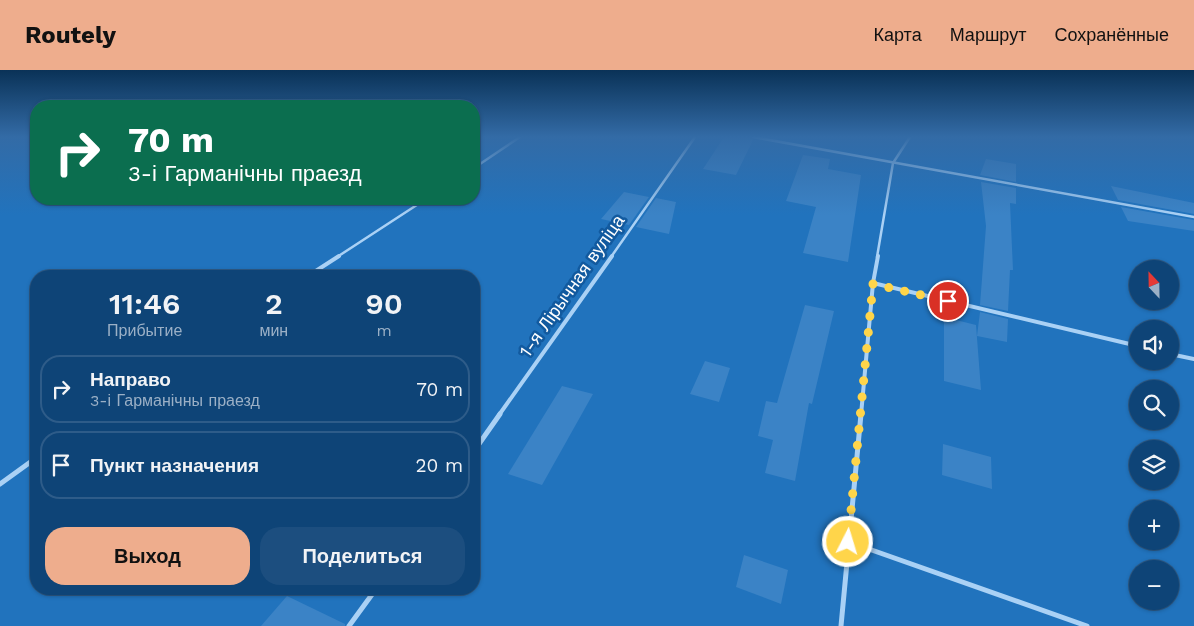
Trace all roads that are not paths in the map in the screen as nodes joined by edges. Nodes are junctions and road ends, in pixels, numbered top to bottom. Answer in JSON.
{"nodes":[{"id":1,"x":677,"y":163,"type":"edge"},
{"id":2,"x":893,"y":163,"type":"joint"},
{"id":3,"x":417,"y":205,"type":"edge"},
{"id":4,"x":1194,"y":217,"type":"edge"},
{"id":5,"x":317,"y":270,"type":"edge"},
{"id":6,"x":873,"y":284,"type":"junction"},
{"id":7,"x":1129,"y":344,"type":"edge"},
{"id":8,"x":1179,"y":356,"type":"edge"},
{"id":9,"x":1194,"y":359,"type":"edge"},
{"id":10,"x":480,"y":442,"type":"edge"},
{"id":11,"x":30,"y":462,"type":"edge"},
{"id":12,"x":0,"y":484,"type":"edge"},
{"id":13,"x":848,"y":542,"type":"junction"},
{"id":14,"x":372,"y":595,"type":"edge"},
{"id":15,"x":349,"y":626,"type":"edge"},
{"id":16,"x":841,"y":626,"type":"edge"},
{"id":17,"x":1087,"y":626,"type":"edge"}],
"edges":[{"from":1,"to":10,"type":"lane","name":"1-я Лірычная вуліца"},
{"from":2,"to":4,"type":"lane"},
{"from":2,"to":6,"type":"lane"},
{"from":3,"to":5,"type":"lane"},
{"from":6,"to":7,"type":"lane"},
{"from":6,"to":13,"type":"lane"},
{"from":8,"to":9,"type":"lane"},
{"from":11,"to":12,"type":"lane"},
{"from":13,"to":16,"type":"lane"},
{"from":13,"to":17,"type":"lane"},
{"from":14,"to":15,"type":"lane"}]}
